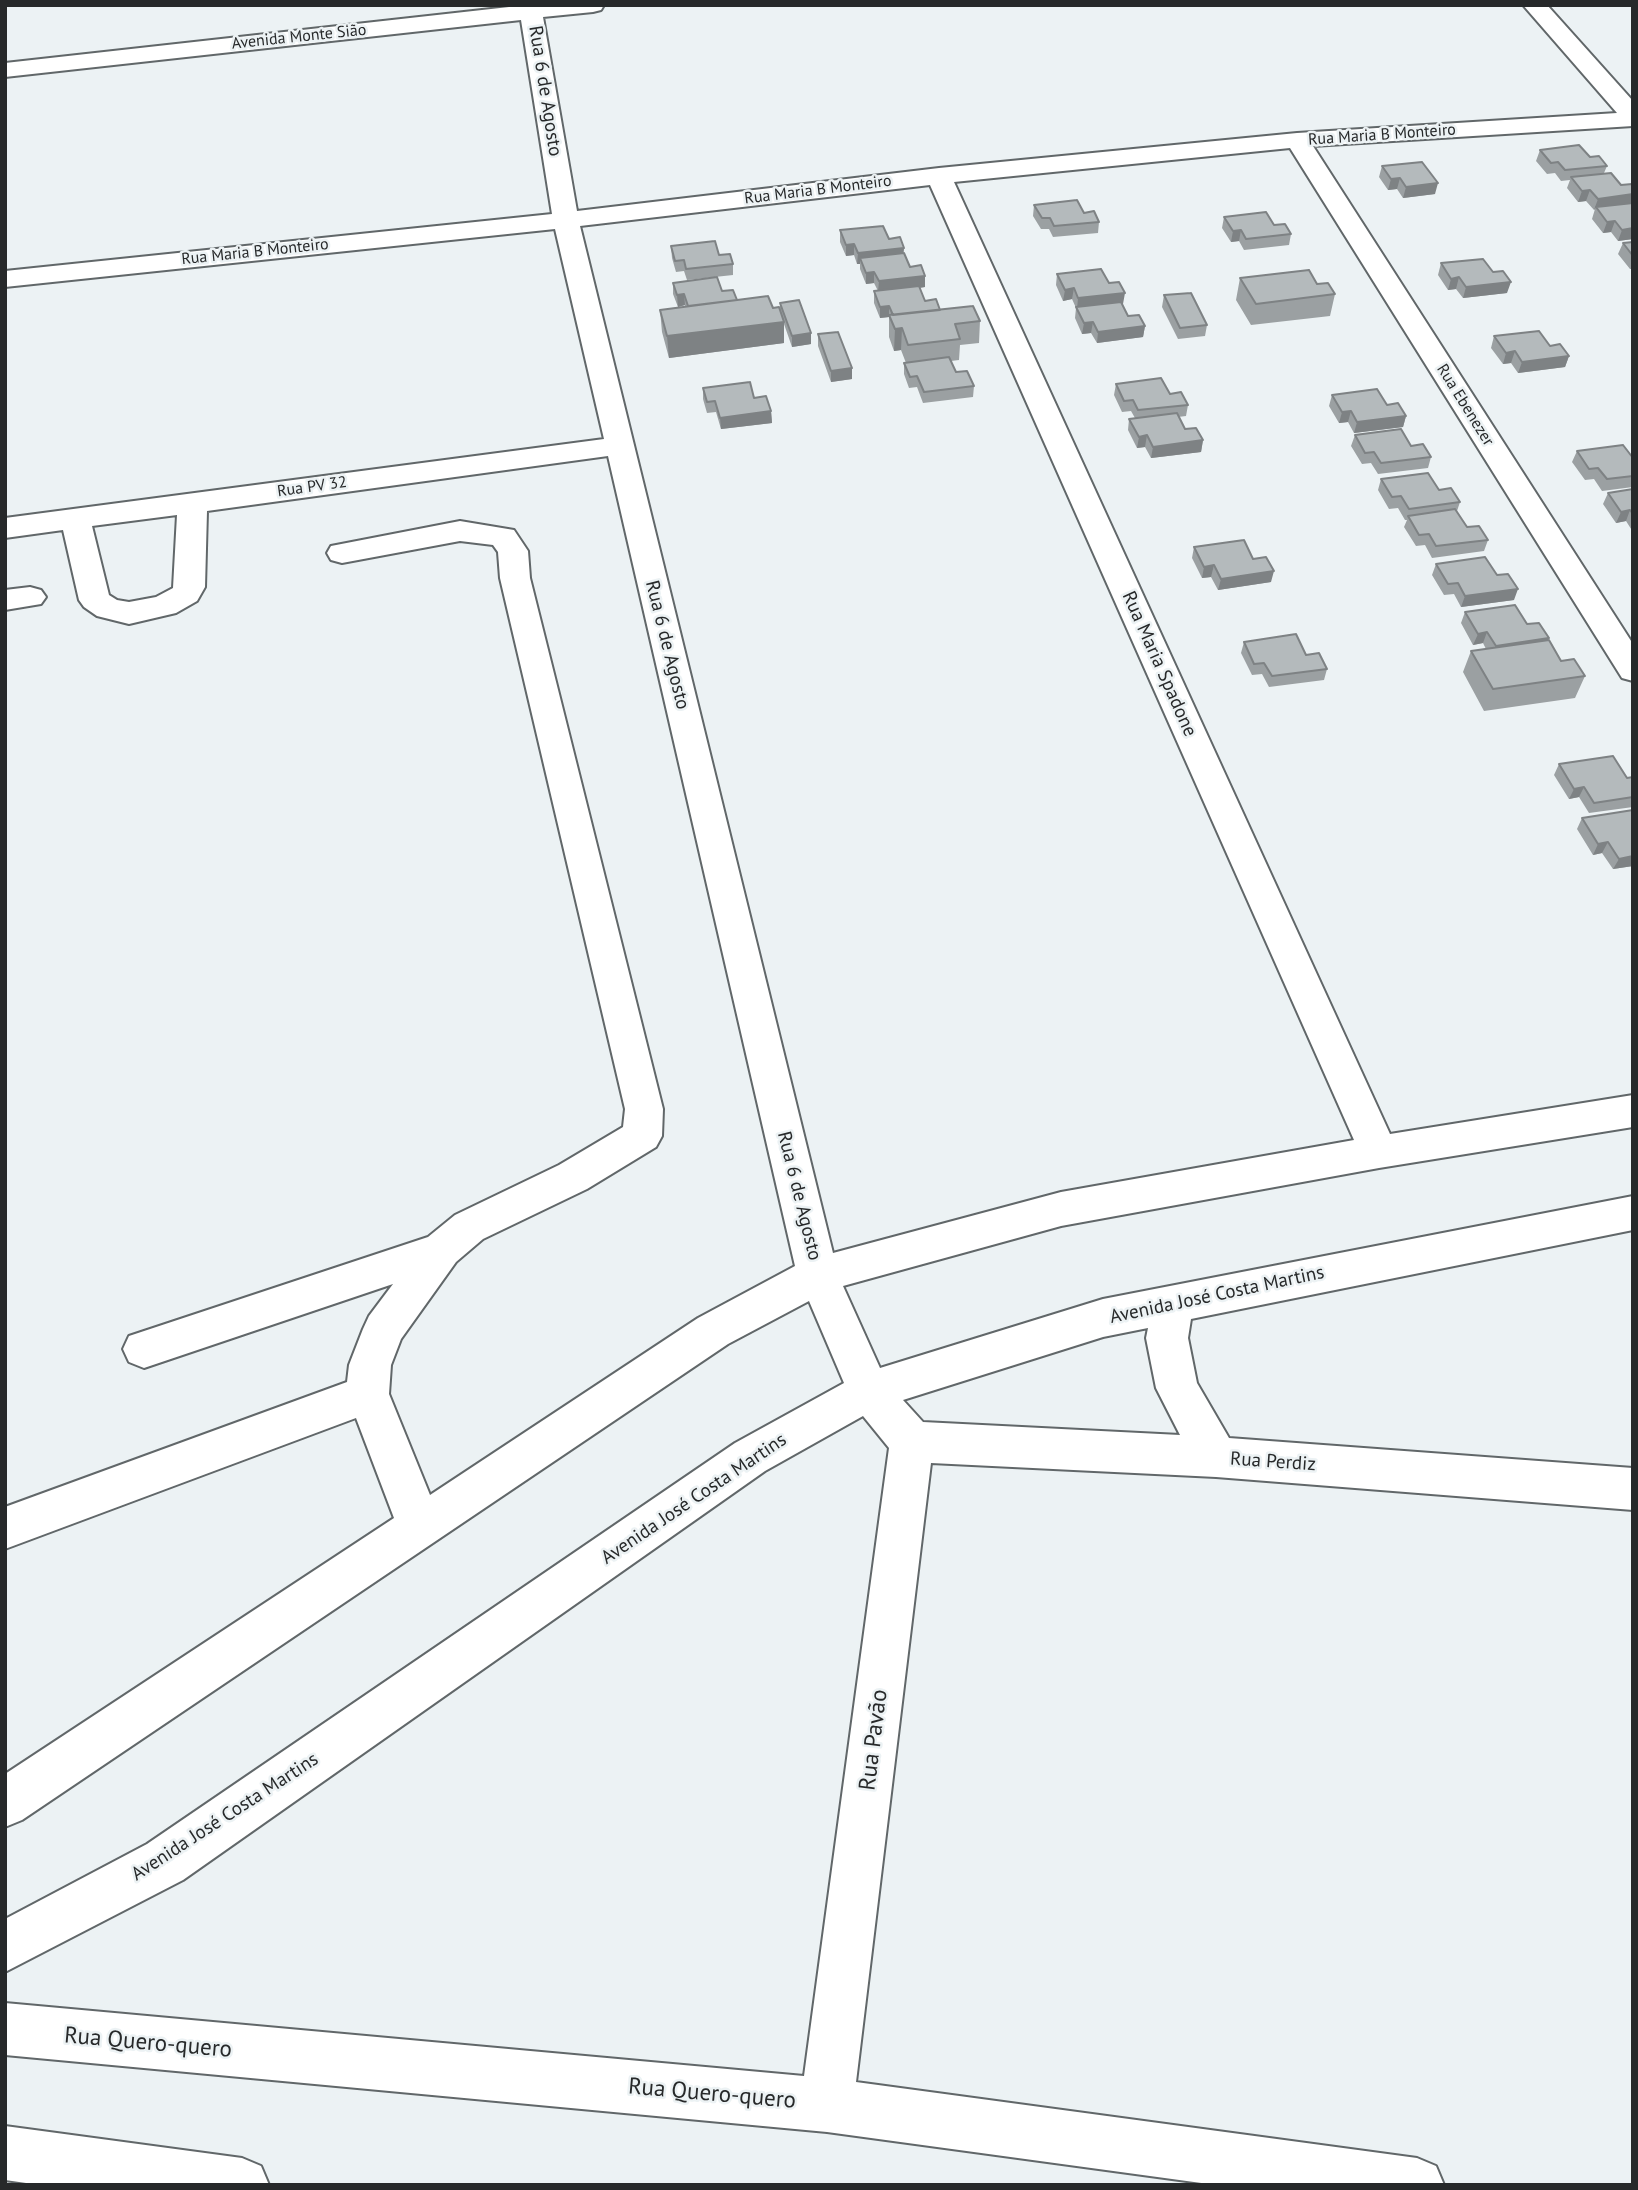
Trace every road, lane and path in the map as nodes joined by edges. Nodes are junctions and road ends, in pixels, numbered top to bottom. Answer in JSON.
{"nodes":[{"id":1,"x":593,"y":5,"type":"edge"},
{"id":2,"x":1534,"y":5,"type":"edge"},
{"id":3,"x":531,"y":11,"type":"junction"},
{"id":4,"x":5,"y":69,"type":"edge"},
{"id":5,"x":1633,"y":118,"type":"edge"},
{"id":6,"x":1297,"y":140,"type":"junction"},
{"id":7,"x":939,"y":176,"type":"junction"},
{"id":8,"x":566,"y":220,"type":"junction"},
{"id":9,"x":5,"y":279,"type":"edge"},
{"id":10,"x":620,"y":446,"type":"junction"},
{"id":11,"x":192,"y":503,"type":"junction"},
{"id":12,"x":75,"y":519,"type":"junction"},
{"id":13,"x":5,"y":528,"type":"edge"},
{"id":14,"x":342,"y":553,"type":"dead end"},
{"id":15,"x":1633,"y":670,"type":"edge"},
{"id":16,"x":1633,"y":1111,"type":"edge"},
{"id":17,"x":1379,"y":1152,"type":"junction"},
{"id":18,"x":1633,"y":1213,"type":"edge"},
{"id":19,"x":442,"y":1250,"type":"junction"},
{"id":20,"x":818,"y":1275,"type":"junction"},
{"id":21,"x":1173,"y":1302,"type":"junction"},
{"id":22,"x":145,"y":1349,"type":"dead end"},
{"id":23,"x":869,"y":1391,"type":"junction"},
{"id":24,"x":368,"y":1394,"type":"junction"},
{"id":25,"x":912,"y":1442,"type":"junction"},
{"id":26,"x":1216,"y":1457,"type":"junction"},
{"id":27,"x":1633,"y":1489,"type":"edge"},
{"id":28,"x":420,"y":1527,"type":"junction"},
{"id":29,"x":5,"y":1528,"type":"edge"},
{"id":30,"x":5,"y":1803,"type":"edge"},
{"id":31,"x":5,"y":1947,"type":"edge"},
{"id":32,"x":5,"y":2029,"type":"edge"},
{"id":33,"x":827,"y":2105,"type":"junction"},
{"id":34,"x":5,"y":2153,"type":"edge"},
{"id":35,"x":242,"y":2185,"type":"edge"},
{"id":36,"x":1417,"y":2185,"type":"edge"}],
"edges":[{"from":1,"to":3,"type":"street","name":"Avenida Monte Sião"},
{"from":2,"to":5,"type":"street"},
{"from":3,"to":4,"type":"street","name":"Avenida Monte Sião"},
{"from":3,"to":8,"type":"street","name":"Rua 6 de Agosto"},
{"from":5,"to":6,"type":"street","name":"Rua Maria B Monteiro"},
{"from":6,"to":7,"type":"street","name":"Rua Maria B Monteiro"},
{"from":6,"to":15,"type":"street","name":"Rua Ebenezer"},
{"from":7,"to":8,"type":"street","name":"Rua Maria B Monteiro"},
{"from":7,"to":17,"type":"street","name":"Rua Maria Spadone"},
{"from":8,"to":9,"type":"street","name":"Rua Maria B Monteiro"},
{"from":8,"to":10,"type":"street","name":"Rua 6 de Agosto"},
{"from":10,"to":11,"type":"street","name":"Rua PV 32"},
{"from":10,"to":20,"type":"street","name":"Rua 6 de Agosto"},
{"from":11,"to":12,"type":"street","name":"Rua PV 32"},
{"from":11,"to":12,"type":"street"},
{"from":12,"to":13,"type":"street","name":"Rua PV 32"},
{"from":14,"to":19,"type":"street"},
{"from":16,"to":17,"type":"street"},
{"from":17,"to":20,"type":"street"},
{"from":18,"to":21,"type":"street","name":"Avenida José Costa Martins"},
{"from":19,"to":22,"type":"street"},
{"from":19,"to":24,"type":"street"},
{"from":20,"to":23,"type":"street","name":"Rua 6 de Agosto"},
{"from":20,"to":28,"type":"street"},
{"from":21,"to":23,"type":"street","name":"Avenida José Costa Martins"},
{"from":21,"to":26,"type":"street"},
{"from":23,"to":25,"type":"street"},
{"from":23,"to":31,"type":"street","name":"Avenida José Costa Martins"},
{"from":24,"to":28,"type":"street"},
{"from":24,"to":29,"type":"street"},
{"from":25,"to":26,"type":"street","name":"Rua Perdiz"},
{"from":25,"to":33,"type":"street","name":"Rua Pavão"},
{"from":26,"to":27,"type":"street","name":"Rua Perdiz"},
{"from":28,"to":30,"type":"street"},
{"from":32,"to":33,"type":"street","name":"Rua Quero-quero"},
{"from":33,"to":36,"type":"street","name":"Rua Quero-quero"},
{"from":34,"to":35,"type":"street"}]}
